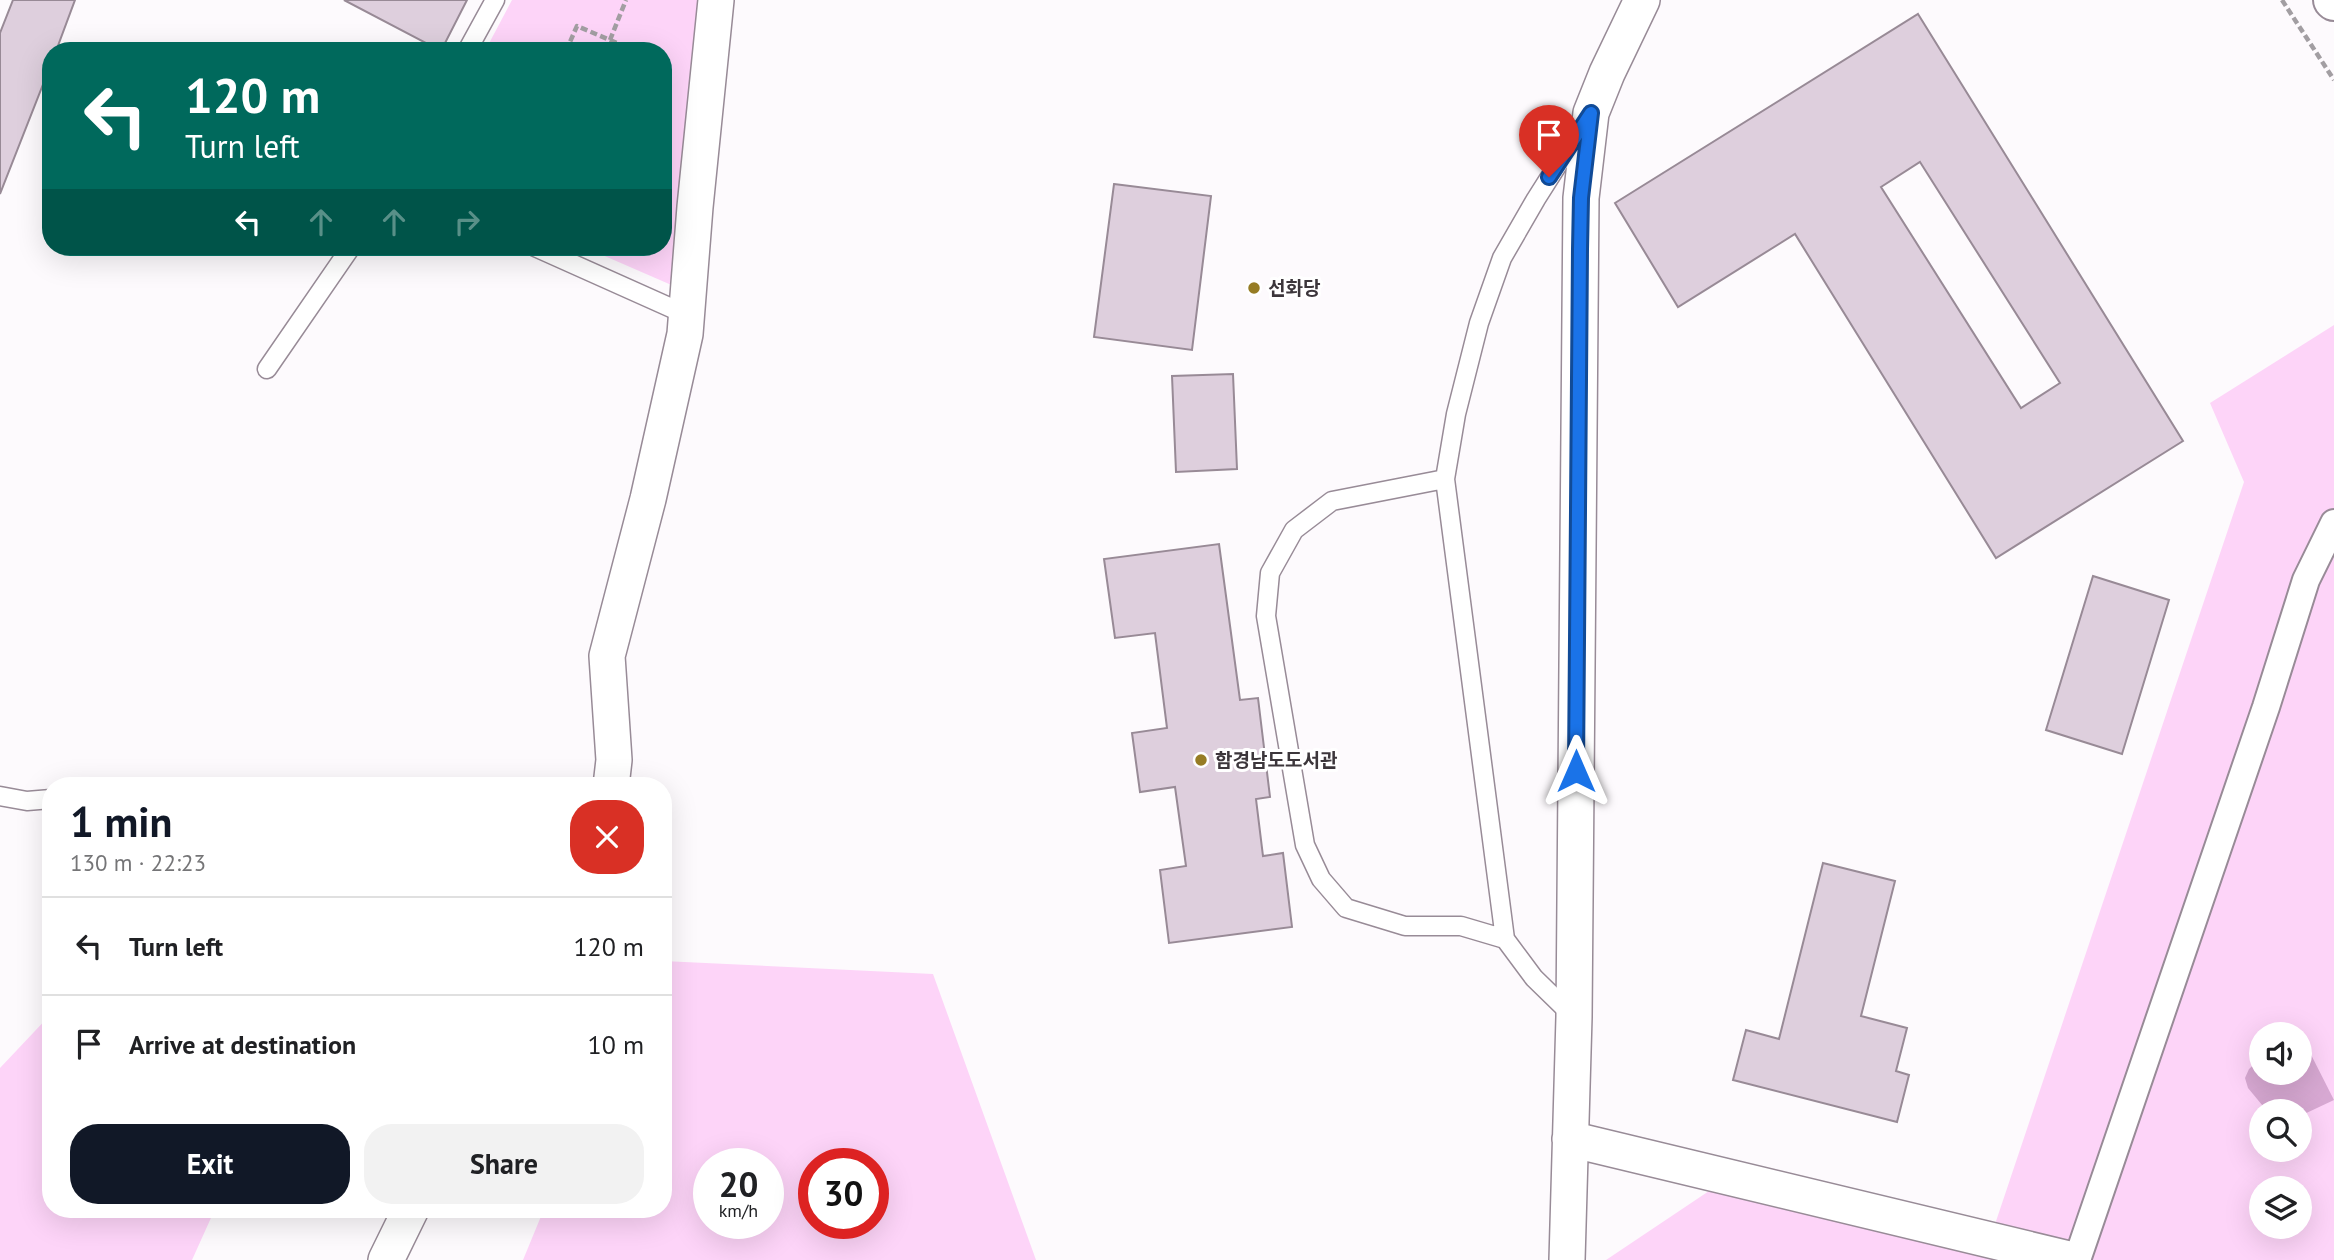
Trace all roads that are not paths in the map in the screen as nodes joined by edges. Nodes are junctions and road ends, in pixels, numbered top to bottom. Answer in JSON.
{"nodes":[{"id":1,"x":495,"y":0,"type":"edge"},
{"id":2,"x":716,"y":0,"type":"edge"},
{"id":3,"x":1642,"y":0,"type":"edge"},
{"id":4,"x":472,"y":42,"type":"edge"},
{"id":5,"x":1591,"y":113,"type":"junction"},
{"id":6,"x":345,"y":256,"type":"edge"},
{"id":7,"x":554,"y":256,"type":"edge"},
{"id":8,"x":687,"y":315,"type":"junction"},
{"id":9,"x":267,"y":369,"type":"dead end"},
{"id":10,"x":1445,"y":479,"type":"junction"},
{"id":11,"x":2334,"y":523,"type":"edge"},
{"id":12,"x":612,"y":777,"type":"edge"},
{"id":13,"x":0,"y":796,"type":"edge"},
{"id":14,"x":42,"y":800,"type":"edge"},
{"id":15,"x":1504,"y":939,"type":"junction"},
{"id":16,"x":1574,"y":1017,"type":"junction"},
{"id":17,"x":1570,"y":1139,"type":"junction"},
{"id":18,"x":407,"y":1218,"type":"edge"},
{"id":19,"x":386,"y":1260,"type":"edge"},
{"id":20,"x":1567,"y":1260,"type":"edge"},
{"id":21,"x":2075,"y":1260,"type":"edge"}],
"edges":[{"from":1,"to":4,"type":"lane"},
{"from":2,"to":8,"type":"street"},
{"from":3,"to":5,"type":"street"},
{"from":5,"to":10,"type":"lane"},
{"from":5,"to":16,"type":"street"},
{"from":6,"to":9,"type":"lane"},
{"from":7,"to":8,"type":"lane"},
{"from":8,"to":12,"type":"street"},
{"from":10,"to":15,"type":"lane"},
{"from":10,"to":15,"type":"lane"},
{"from":11,"to":21,"type":"street"},
{"from":13,"to":14,"type":"lane"},
{"from":15,"to":16,"type":"lane"},
{"from":16,"to":17,"type":"street"},
{"from":17,"to":20,"type":"street"},
{"from":17,"to":21,"type":"street"},
{"from":18,"to":19,"type":"street"}]}
